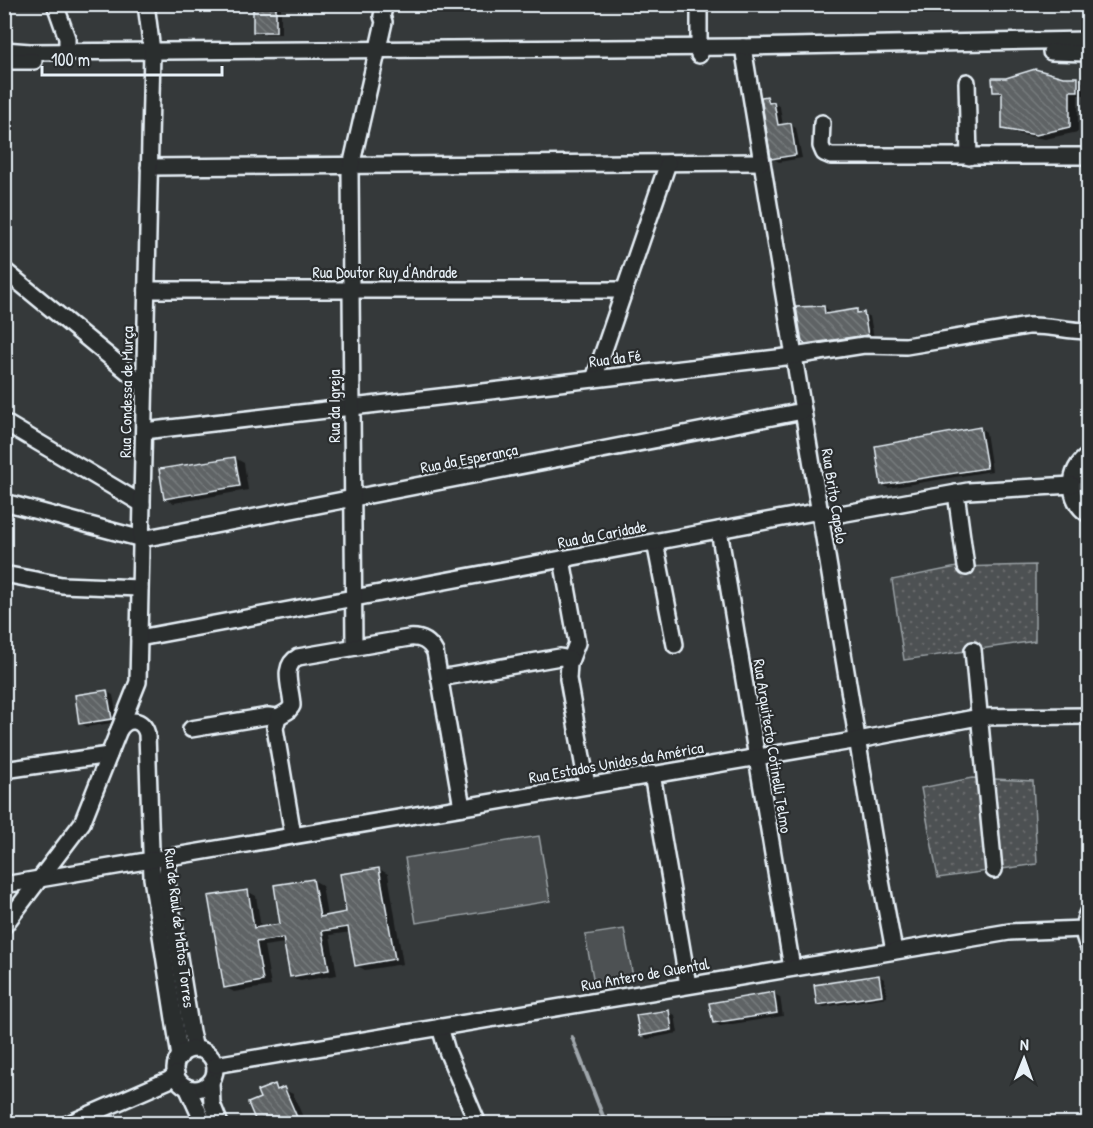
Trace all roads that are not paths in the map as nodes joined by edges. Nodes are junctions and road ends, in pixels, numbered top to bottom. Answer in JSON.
{"nodes":[{"id":1,"x":56,"y":4,"type":"edge"},
{"id":2,"x":146,"y":4,"type":"edge"},
{"id":3,"x":385,"y":4,"type":"edge"},
{"id":4,"x":699,"y":4,"type":"edge"},
{"id":5,"x":1088,"y":46,"type":"edge"},
{"id":6,"x":4,"y":50,"type":"edge"},
{"id":7,"x":68,"y":52,"type":"junction"},
{"id":8,"x":699,"y":52,"type":"junction"},
{"id":9,"x":743,"y":52,"type":"junction"},
{"id":10,"x":376,"y":54,"type":"junction"},
{"id":11,"x":152,"y":56,"type":"junction"},
{"id":12,"x":4,"y":61,"type":"edge"},
{"id":13,"x":967,"y":82,"type":"dead end"},
{"id":14,"x":822,"y":123,"type":"dead end"},
{"id":15,"x":1089,"y":156,"type":"edge"},
{"id":16,"x":969,"y":157,"type":"junction"},
{"id":17,"x":761,"y":162,"type":"junction"},
{"id":18,"x":668,"y":163,"type":"junction"},
{"id":19,"x":351,"y":165,"type":"junction"},
{"id":20,"x":149,"y":167,"type":"junction"},
{"id":21,"x":4,"y":270,"type":"edge"},
{"id":22,"x":147,"y":290,"type":"junction"},
{"id":23,"x":351,"y":290,"type":"junction"},
{"id":24,"x":624,"y":290,"type":"junction"},
{"id":25,"x":1089,"y":331,"type":"edge"},
{"id":26,"x":794,"y":356,"type":"junction"},
{"id":27,"x":594,"y":379,"type":"junction"},
{"id":28,"x":145,"y":386,"type":"junction"},
{"id":29,"x":352,"y":407,"type":"junction"},
{"id":30,"x":803,"y":411,"type":"junction"},
{"id":31,"x":4,"y":422,"type":"edge"},
{"id":32,"x":144,"y":431,"type":"junction"},
{"id":33,"x":1089,"y":456,"type":"edge"},
{"id":34,"x":1072,"y":485,"type":"junction"},
{"id":35,"x":956,"y":494,"type":"junction"},
{"id":36,"x":352,"y":498,"type":"junction"},
{"id":37,"x":4,"y":502,"type":"edge"},
{"id":38,"x":142,"y":504,"type":"junction"},
{"id":39,"x":820,"y":511,"type":"junction"},
{"id":40,"x":1089,"y":514,"type":"edge"},
{"id":41,"x":719,"y":530,"type":"junction"},
{"id":42,"x":142,"y":539,"type":"junction"},
{"id":43,"x":655,"y":542,"type":"junction"},
{"id":44,"x":562,"y":559,"type":"junction"},
{"id":45,"x":966,"y":567,"type":"dead end"},
{"id":46,"x":4,"y":574,"type":"edge"},
{"id":47,"x":140,"y":588,"type":"junction"},
{"id":48,"x":353,"y":598,"type":"junction"},
{"id":49,"x":139,"y":638,"type":"junction"},
{"id":50,"x":675,"y":645,"type":"dead end"},
{"id":51,"x":354,"y":647,"type":"junction"},
{"id":52,"x":974,"y":650,"type":"dead end"},
{"id":53,"x":570,"y":659,"type":"junction"},
{"id":54,"x":440,"y":678,"type":"junction"},
{"id":55,"x":1089,"y":716,"type":"edge"},
{"id":56,"x":278,"y":717,"type":"junction"},
{"id":57,"x":979,"y":717,"type":"junction"},
{"id":58,"x":191,"y":729,"type":"dead end"},
{"id":59,"x":119,"y":730,"type":"junction"},
{"id":60,"x":858,"y":740,"type":"junction"},
{"id":61,"x":109,"y":755,"type":"junction"},
{"id":62,"x":757,"y":757,"type":"junction"},
{"id":63,"x":4,"y":770,"type":"edge"},
{"id":64,"x":652,"y":774,"type":"junction"},
{"id":65,"x":586,"y":785,"type":"junction"},
{"id":66,"x":462,"y":807,"type":"junction"},
{"id":67,"x":293,"y":835,"type":"junction"},
{"id":68,"x":169,"y":857,"type":"junction"},
{"id":69,"x":152,"y":859,"type":"junction"},
{"id":70,"x":994,"y":870,"type":"dead end"},
{"id":71,"x":42,"y":878,"type":"junction"},
{"id":72,"x":4,"y":885,"type":"edge"},
{"id":73,"x":1089,"y":912,"type":"edge"},
{"id":74,"x":4,"y":926,"type":"edge"},
{"id":75,"x":1083,"y":929,"type":"junction"},
{"id":76,"x":1089,"y":946,"type":"edge"},
{"id":77,"x":894,"y":951,"type":"junction"},
{"id":78,"x":792,"y":968,"type":"junction"},
{"id":79,"x":687,"y":986,"type":"junction"},
{"id":80,"x":440,"y":1027,"type":"junction"},
{"id":81,"x":195,"y":1049,"type":"junction"},
{"id":82,"x":180,"y":1057,"type":"junction"},
{"id":83,"x":215,"y":1065,"type":"junction"},
{"id":84,"x":176,"y":1074,"type":"junction"},
{"id":85,"x":211,"y":1082,"type":"junction"},
{"id":86,"x":187,"y":1087,"type":"junction"},
{"id":87,"x":68,"y":1124,"type":"edge"},
{"id":88,"x":204,"y":1124,"type":"edge"},
{"id":89,"x":220,"y":1124,"type":"edge"},
{"id":90,"x":478,"y":1124,"type":"edge"}],
"edges":[{"from":1,"to":7,"type":"street"},
{"from":2,"to":11,"type":"street","name":"Rua Condessa de Murça"},
{"from":3,"to":10,"type":"street","name":"Rua da Igreja"},
{"from":4,"to":8,"type":"street"},
{"from":5,"to":9,"type":"street"},
{"from":6,"to":7,"type":"street"},
{"from":7,"to":11,"type":"street"},
{"from":8,"to":9,"type":"street"},
{"from":8,"to":10,"type":"street"},
{"from":9,"to":17,"type":"street","name":"Rua Brito Capelo"},
{"from":10,"to":11,"type":"street"},
{"from":10,"to":19,"type":"street","name":"Rua da Igreja"},
{"from":11,"to":12,"type":"street"},
{"from":11,"to":20,"type":"street","name":"Rua Condessa de Murça"},
{"from":13,"to":16,"type":"street"},
{"from":14,"to":16,"type":"street"},
{"from":15,"to":16,"type":"street"},
{"from":17,"to":18,"type":"street"},
{"from":17,"to":26,"type":"street","name":"Rua Brito Capelo"},
{"from":18,"to":19,"type":"street"},
{"from":18,"to":24,"type":"street"},
{"from":19,"to":20,"type":"street"},
{"from":19,"to":23,"type":"street","name":"Rua da Igreja"},
{"from":20,"to":22,"type":"street","name":"Rua Condessa de Murça"},
{"from":21,"to":28,"type":"street"},
{"from":22,"to":23,"type":"street","name":"Rua Doutor Ruy d'Andrade"},
{"from":22,"to":28,"type":"street","name":"Rua Condessa de Murça"},
{"from":23,"to":24,"type":"street","name":"Rua Doutor Ruy d'Andrade"},
{"from":23,"to":29,"type":"street","name":"Rua da Igreja"},
{"from":24,"to":27,"type":"street"},
{"from":25,"to":26,"type":"street","name":"Rua da Fé"},
{"from":26,"to":27,"type":"street","name":"Rua da Fé"},
{"from":26,"to":30,"type":"street","name":"Rua Brito Capelo"},
{"from":27,"to":29,"type":"street","name":"Rua da Fé"},
{"from":28,"to":32,"type":"street","name":"Rua Condessa de Murça"},
{"from":29,"to":32,"type":"street","name":"Rua da Fé"},
{"from":29,"to":36,"type":"street","name":"Rua da Igreja"},
{"from":30,"to":36,"type":"street","name":"Rua da Esperança"},
{"from":30,"to":39,"type":"street","name":"Rua Brito Capelo"},
{"from":31,"to":38,"type":"street"},
{"from":32,"to":38,"type":"street","name":"Rua Condessa de Murça"},
{"from":33,"to":34,"type":"street"},
{"from":34,"to":35,"type":"street","name":"Rua da Caridade"},
{"from":34,"to":40,"type":"street"},
{"from":35,"to":39,"type":"street","name":"Rua da Caridade"},
{"from":35,"to":45,"type":"street"},
{"from":36,"to":42,"type":"street","name":"Rua da Esperança"},
{"from":36,"to":48,"type":"street","name":"Rua da Igreja"},
{"from":37,"to":42,"type":"street"},
{"from":38,"to":42,"type":"street","name":"Rua Condessa de Murça"},
{"from":39,"to":41,"type":"street","name":"Rua da Caridade"},
{"from":39,"to":60,"type":"street","name":"Rua Brito Capelo"},
{"from":41,"to":43,"type":"street","name":"Rua da Caridade"},
{"from":41,"to":62,"type":"street","name":"Rua Arquitecto Cotinelli Telmo"},
{"from":42,"to":47,"type":"street","name":"Rua Condessa de Murça"},
{"from":43,"to":44,"type":"street","name":"Rua da Caridade"},
{"from":43,"to":50,"type":"street"},
{"from":44,"to":48,"type":"street","name":"Rua da Caridade"},
{"from":44,"to":53,"type":"street"},
{"from":46,"to":47,"type":"street"},
{"from":47,"to":49,"type":"street","name":"Rua Condessa de Murça"},
{"from":48,"to":49,"type":"street","name":"Rua da Caridade"},
{"from":48,"to":51,"type":"street","name":"Rua da Igreja"},
{"from":49,"to":59,"type":"street","name":"Rua Condessa de Murça"},
{"from":51,"to":54,"type":"street"},
{"from":51,"to":56,"type":"street"},
{"from":52,"to":57,"type":"street"},
{"from":53,"to":54,"type":"street"},
{"from":53,"to":65,"type":"street"},
{"from":54,"to":66,"type":"street"},
{"from":55,"to":57,"type":"street","name":"Rua Estados Unidos da América"},
{"from":56,"to":58,"type":"street"},
{"from":56,"to":67,"type":"street"},
{"from":57,"to":60,"type":"street","name":"Rua Estados Unidos da América"},
{"from":57,"to":70,"type":"street"},
{"from":59,"to":61,"type":"street","name":"Rua Condessa de Murça"},
{"from":59,"to":69,"type":"street","name":"Rua de Raul de Matos Torres"},
{"from":60,"to":62,"type":"street","name":"Rua Estados Unidos da América"},
{"from":60,"to":77,"type":"street","name":"Rua Brito Capelo"},
{"from":61,"to":63,"type":"street"},
{"from":61,"to":71,"type":"street","name":"Rua Condessa de Murça"},
{"from":62,"to":64,"type":"street","name":"Rua Estados Unidos da América"},
{"from":62,"to":78,"type":"street","name":"Rua Arquitecto Cotinelli Telmo"},
{"from":64,"to":65,"type":"street","name":"Rua Estados Unidos da América"},
{"from":64,"to":79,"type":"street"},
{"from":65,"to":66,"type":"street","name":"Rua Estados Unidos da América"},
{"from":66,"to":67,"type":"street","name":"Rua Estados Unidos da América"},
{"from":67,"to":68,"type":"street","name":"Rua Estados Unidos da América"},
{"from":68,"to":69,"type":"street","name":"Rua Estados Unidos da América"},
{"from":68,"to":81,"type":"street","name":"Rua de Raul de Matos Torres"},
{"from":69,"to":71,"type":"street","name":"Rua Estados Unidos da América"},
{"from":69,"to":82,"type":"street","name":"Rua de Raul de Matos Torres"},
{"from":71,"to":72,"type":"street","name":"Rua Estados Unidos da América"},
{"from":71,"to":74,"type":"street","name":"Rua Condessa de Murça"},
{"from":73,"to":75,"type":"street"},
{"from":75,"to":76,"type":"street"},
{"from":75,"to":77,"type":"street","name":"Rua Antero de Quental"},
{"from":77,"to":78,"type":"street","name":"Rua Antero de Quental"},
{"from":78,"to":79,"type":"street","name":"Rua Antero de Quental"},
{"from":79,"to":80,"type":"street","name":"Rua Antero de Quental"},
{"from":80,"to":83,"type":"street","name":"Rua Antero de Quental"},
{"from":80,"to":90,"type":"street"},
{"from":81,"to":82,"type":"street"},
{"from":81,"to":83,"type":"street"},
{"from":82,"to":84,"type":"street"},
{"from":83,"to":85,"type":"street"},
{"from":84,"to":86,"type":"street"},
{"from":84,"to":87,"type":"street"},
{"from":85,"to":86,"type":"street"},
{"from":85,"to":89,"type":"street"},
{"from":86,"to":88,"type":"street"}]}
